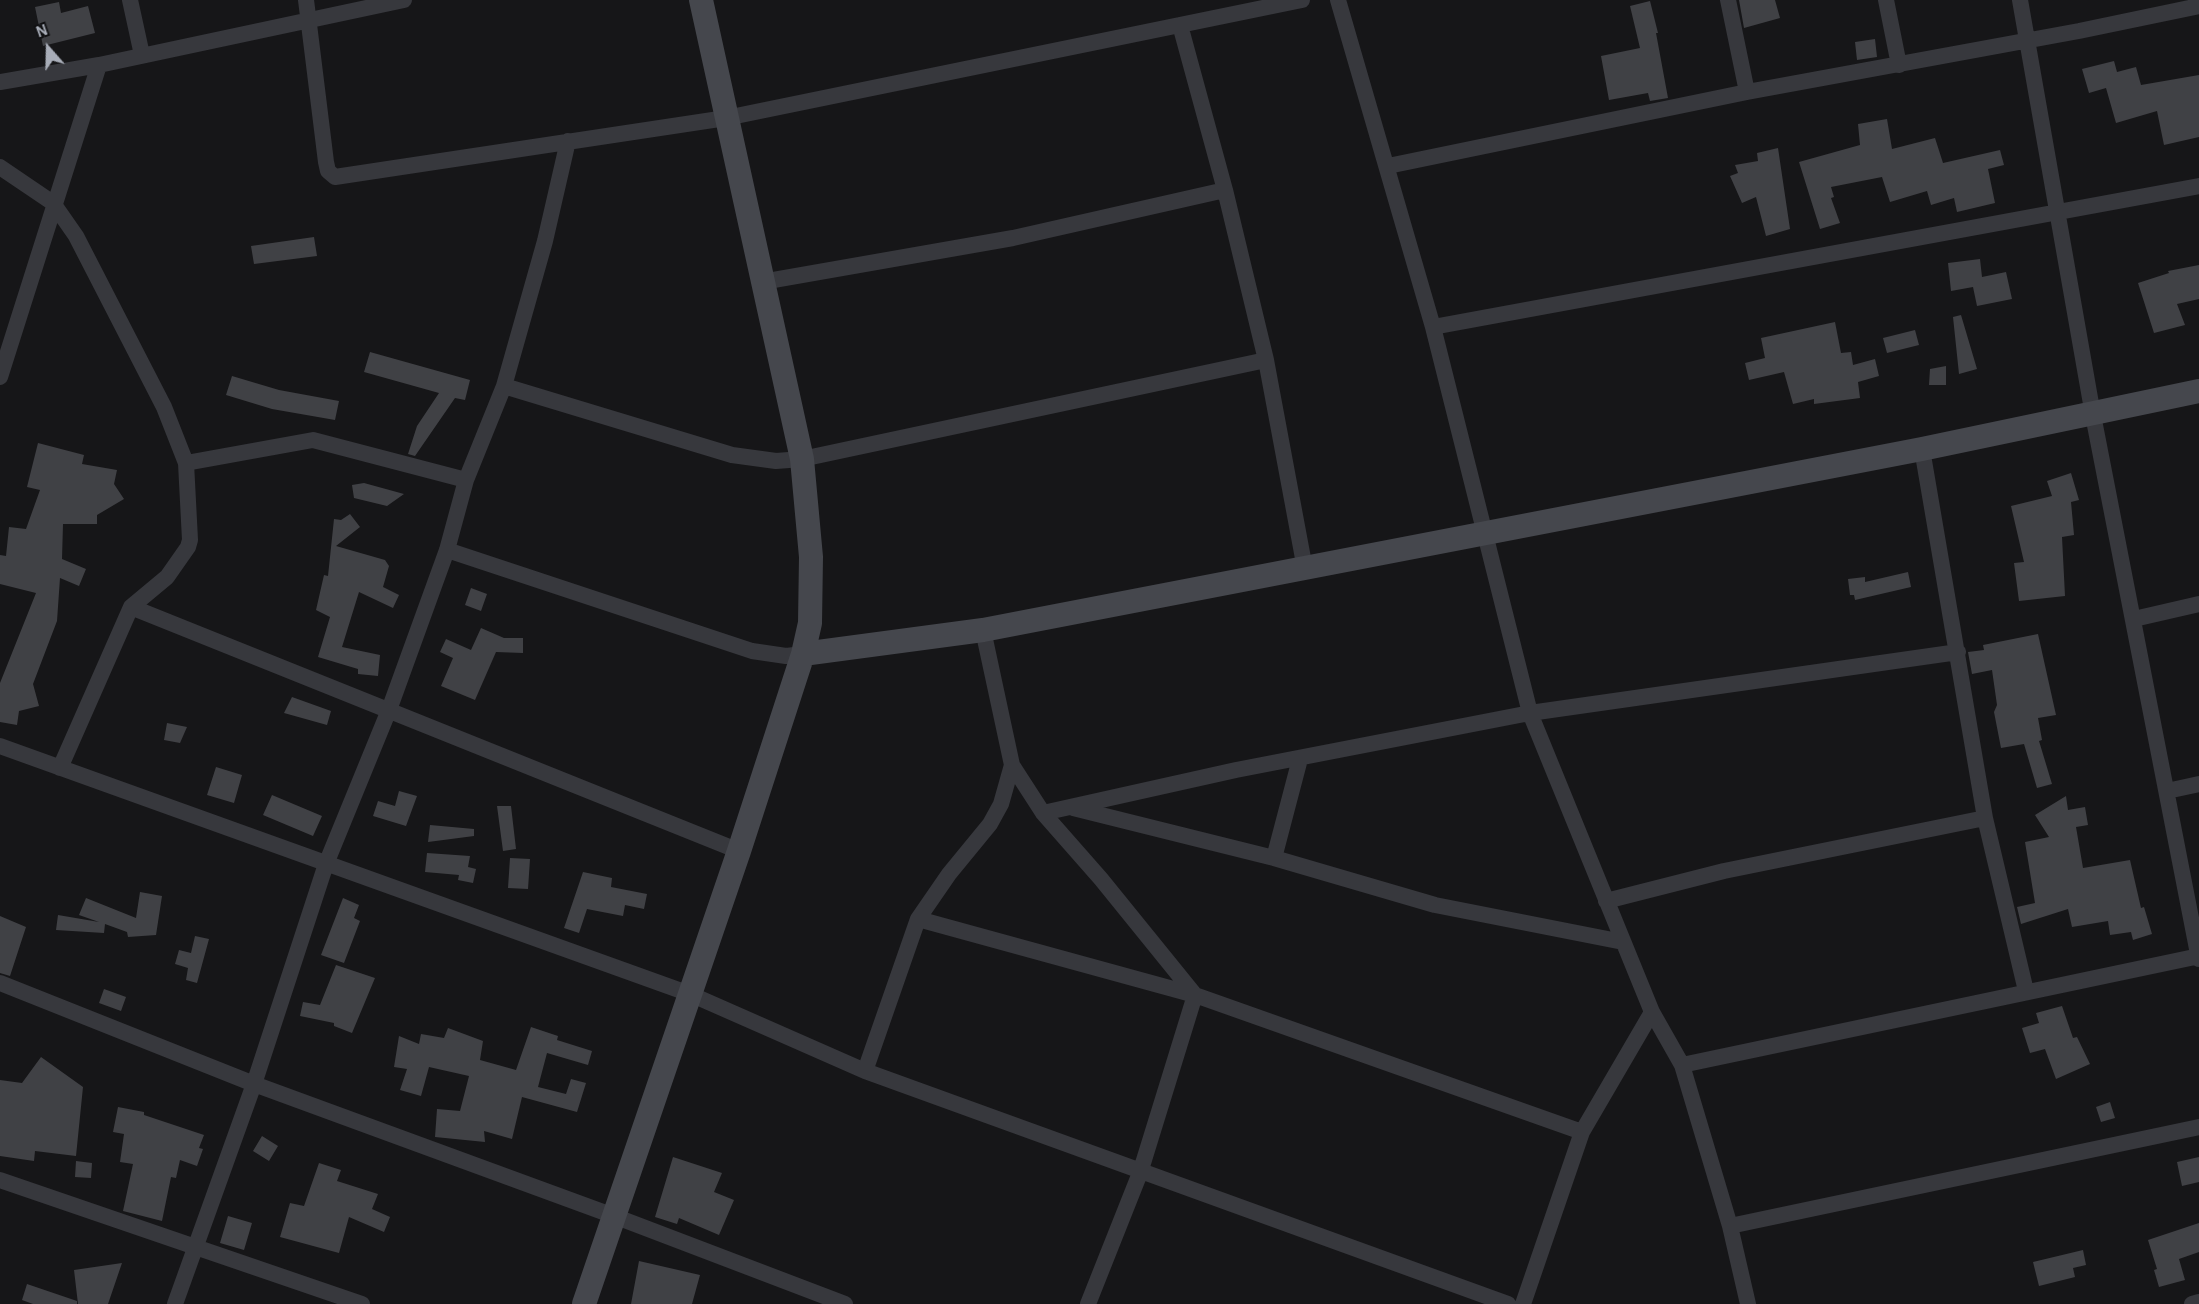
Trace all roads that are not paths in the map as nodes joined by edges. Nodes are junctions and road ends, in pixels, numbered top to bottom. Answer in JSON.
{"nodes":[{"id":1,"x":130,"y":0,"type":"edge"},
{"id":2,"x":306,"y":0,"type":"edge"},
{"id":3,"x":404,"y":0,"type":"edge"},
{"id":4,"x":701,"y":0,"type":"edge"},
{"id":5,"x":1302,"y":0,"type":"edge"},
{"id":6,"x":1338,"y":0,"type":"edge"},
{"id":7,"x":1728,"y":0,"type":"edge"},
{"id":8,"x":1886,"y":0,"type":"edge"},
{"id":9,"x":2020,"y":0,"type":"edge"},
{"id":10,"x":2199,"y":6,"type":"edge"},
{"id":11,"x":310,"y":18,"type":"junction"},
{"id":12,"x":1180,"y":25,"type":"junction"},
{"id":13,"x":2028,"y":40,"type":"junction"},
{"id":14,"x":142,"y":55,"type":"junction"},
{"id":15,"x":99,"y":65,"type":"junction"},
{"id":16,"x":1899,"y":65,"type":"junction"},
{"id":17,"x":0,"y":82,"type":"edge"},
{"id":18,"x":1747,"y":92,"type":"junction"},
{"id":19,"x":726,"y":118,"type":"junction"},
{"id":20,"x":568,"y":141,"type":"junction"},
{"id":21,"x":1388,"y":166,"type":"junction"},
{"id":22,"x":0,"y":167,"type":"edge"},
{"id":23,"x":2199,"y":186,"type":"edge"},
{"id":24,"x":1225,"y":190,"type":"junction"},
{"id":25,"x":53,"y":203,"type":"junction"},
{"id":26,"x":2058,"y":211,"type":"junction"},
{"id":27,"x":762,"y":282,"type":"junction"},
{"id":28,"x":1433,"y":327,"type":"junction"},
{"id":29,"x":1266,"y":360,"type":"junction"},
{"id":30,"x":0,"y":376,"type":"edge"},
{"id":31,"x":504,"y":386,"type":"junction"},
{"id":32,"x":2199,"y":391,"type":"edge"},
{"id":33,"x":2093,"y":415,"type":"junction"},
{"id":34,"x":1922,"y":449,"type":"junction"},
{"id":35,"x":802,"y":459,"type":"junction"},
{"id":36,"x":186,"y":463,"type":"junction"},
{"id":37,"x":466,"y":480,"type":"junction"},
{"id":38,"x":1486,"y":534,"type":"junction"},
{"id":39,"x":447,"y":550,"type":"junction"},
{"id":40,"x":1305,"y":569,"type":"junction"},
{"id":41,"x":2199,"y":603,"type":"edge"},
{"id":42,"x":131,"y":607,"type":"junction"},
{"id":43,"x":2134,"y":619,"type":"junction"},
{"id":44,"x":983,"y":630,"type":"junction"},
{"id":45,"x":1958,"y":652,"type":"junction"},
{"id":46,"x":803,"y":654,"type":"junction"},
{"id":47,"x":389,"y":710,"type":"junction"},
{"id":48,"x":1530,"y":713,"type":"junction"},
{"id":49,"x":0,"y":746,"type":"edge"},
{"id":50,"x":1300,"y":759,"type":"junction"},
{"id":51,"x":1012,"y":765,"type":"junction"},
{"id":52,"x":60,"y":768,"type":"junction"},
{"id":53,"x":2199,"y":784,"type":"edge"},
{"id":54,"x":2167,"y":791,"type":"junction"},
{"id":55,"x":1069,"y":807,"type":"junction"},
{"id":56,"x":1043,"y":813,"type":"junction"},
{"id":57,"x":1985,"y":818,"type":"junction"},
{"id":58,"x":739,"y":851,"type":"junction"},
{"id":59,"x":1274,"y":858,"type":"junction"},
{"id":60,"x":326,"y":864,"type":"junction"},
{"id":61,"x":1606,"y":901,"type":"junction"},
{"id":62,"x":918,"y":919,"type":"junction"},
{"id":63,"x":1623,"y":942,"type":"junction"},
{"id":64,"x":2199,"y":957,"type":"edge"},
{"id":65,"x":0,"y":983,"type":"edge"},
{"id":66,"x":2026,"y":991,"type":"junction"},
{"id":67,"x":690,"y":994,"type":"junction"},
{"id":68,"x":1195,"y":995,"type":"junction"},
{"id":69,"x":1652,"y":1012,"type":"junction"},
{"id":70,"x":1682,"y":1065,"type":"junction"},
{"id":71,"x":865,"y":1071,"type":"junction"},
{"id":72,"x":254,"y":1084,"type":"junction"},
{"id":73,"x":2199,"y":1127,"type":"edge"},
{"id":74,"x":1582,"y":1132,"type":"junction"},
{"id":75,"x":1140,"y":1173,"type":"junction"},
{"id":76,"x":0,"y":1180,"type":"edge"},
{"id":77,"x":614,"y":1216,"type":"junction"},
{"id":78,"x":1730,"y":1226,"type":"junction"},
{"id":79,"x":196,"y":1249,"type":"junction"},
{"id":80,"x":2199,"y":1302,"type":"edge"},
{"id":81,"x":175,"y":1304,"type":"edge"},
{"id":82,"x":362,"y":1304,"type":"edge"},
{"id":83,"x":584,"y":1304,"type":"edge"},
{"id":84,"x":845,"y":1304,"type":"edge"},
{"id":85,"x":1088,"y":1304,"type":"edge"},
{"id":86,"x":1508,"y":1304,"type":"edge"},
{"id":87,"x":1523,"y":1304,"type":"edge"},
{"id":88,"x":1748,"y":1304,"type":"edge"},
{"id":89,"x":2192,"y":1304,"type":"edge"}],
"edges":[{"from":1,"to":14,"type":"street"},
{"from":2,"to":11,"type":"street"},
{"from":3,"to":11,"type":"street"},
{"from":4,"to":19,"type":"street"},
{"from":5,"to":12,"type":"street"},
{"from":6,"to":21,"type":"street"},
{"from":7,"to":18,"type":"street"},
{"from":8,"to":16,"type":"street"},
{"from":9,"to":13,"type":"street"},
{"from":10,"to":13,"type":"street"},
{"from":11,"to":14,"type":"street"},
{"from":11,"to":20,"type":"street"},
{"from":12,"to":19,"type":"street"},
{"from":12,"to":24,"type":"street"},
{"from":13,"to":16,"type":"street"},
{"from":13,"to":26,"type":"street"},
{"from":14,"to":15,"type":"street"},
{"from":15,"to":17,"type":"street"},
{"from":15,"to":25,"type":"street"},
{"from":16,"to":18,"type":"street"},
{"from":18,"to":21,"type":"street"},
{"from":19,"to":20,"type":"street"},
{"from":19,"to":27,"type":"street"},
{"from":20,"to":31,"type":"street"},
{"from":21,"to":28,"type":"street"},
{"from":22,"to":25,"type":"street"},
{"from":23,"to":26,"type":"street"},
{"from":24,"to":27,"type":"street"},
{"from":24,"to":29,"type":"street"},
{"from":25,"to":30,"type":"street"},
{"from":25,"to":36,"type":"street"},
{"from":26,"to":28,"type":"street"},
{"from":26,"to":33,"type":"street"},
{"from":27,"to":35,"type":"street"},
{"from":28,"to":38,"type":"street"},
{"from":29,"to":35,"type":"street"},
{"from":29,"to":40,"type":"street"},
{"from":31,"to":35,"type":"street"},
{"from":31,"to":37,"type":"street"},
{"from":32,"to":33,"type":"street"},
{"from":33,"to":34,"type":"street"},
{"from":33,"to":43,"type":"street"},
{"from":34,"to":38,"type":"street"},
{"from":34,"to":45,"type":"street"},
{"from":35,"to":46,"type":"street"},
{"from":36,"to":37,"type":"street"},
{"from":36,"to":42,"type":"street"},
{"from":37,"to":39,"type":"street"},
{"from":38,"to":40,"type":"street"},
{"from":38,"to":48,"type":"street"},
{"from":39,"to":46,"type":"street"},
{"from":39,"to":47,"type":"street"},
{"from":40,"to":44,"type":"street"},
{"from":41,"to":43,"type":"street"},
{"from":42,"to":47,"type":"street"},
{"from":42,"to":52,"type":"street"},
{"from":43,"to":54,"type":"street"},
{"from":44,"to":46,"type":"street"},
{"from":44,"to":51,"type":"street"},
{"from":45,"to":48,"type":"street"},
{"from":45,"to":57,"type":"street"},
{"from":46,"to":58,"type":"street"},
{"from":47,"to":58,"type":"street"},
{"from":47,"to":60,"type":"street"},
{"from":48,"to":50,"type":"street"},
{"from":48,"to":61,"type":"street"},
{"from":49,"to":52,"type":"street"},
{"from":50,"to":55,"type":"street"},
{"from":50,"to":59,"type":"street"},
{"from":51,"to":56,"type":"street"},
{"from":51,"to":62,"type":"street"},
{"from":52,"to":60,"type":"street"},
{"from":53,"to":54,"type":"street"},
{"from":54,"to":64,"type":"street"},
{"from":55,"to":56,"type":"street"},
{"from":55,"to":59,"type":"street"},
{"from":56,"to":68,"type":"street"},
{"from":57,"to":61,"type":"street"},
{"from":57,"to":66,"type":"street"},
{"from":58,"to":67,"type":"street"},
{"from":59,"to":63,"type":"street"},
{"from":60,"to":67,"type":"street"},
{"from":60,"to":72,"type":"street"},
{"from":61,"to":63,"type":"street"},
{"from":62,"to":68,"type":"street"},
{"from":62,"to":71,"type":"street"},
{"from":63,"to":69,"type":"street"},
{"from":64,"to":66,"type":"street"},
{"from":65,"to":72,"type":"street"},
{"from":66,"to":70,"type":"street"},
{"from":67,"to":71,"type":"street"},
{"from":67,"to":77,"type":"street"},
{"from":68,"to":74,"type":"street"},
{"from":68,"to":75,"type":"street"},
{"from":69,"to":70,"type":"street"},
{"from":69,"to":74,"type":"street"},
{"from":70,"to":78,"type":"street"},
{"from":71,"to":75,"type":"street"},
{"from":72,"to":77,"type":"street"},
{"from":72,"to":79,"type":"street"},
{"from":73,"to":78,"type":"street"},
{"from":74,"to":87,"type":"street"},
{"from":75,"to":85,"type":"street"},
{"from":75,"to":86,"type":"street"},
{"from":76,"to":79,"type":"street"},
{"from":77,"to":83,"type":"street"},
{"from":77,"to":84,"type":"street"},
{"from":78,"to":88,"type":"street"},
{"from":79,"to":81,"type":"street"},
{"from":79,"to":82,"type":"street"},
{"from":80,"to":89,"type":"street"}]}
